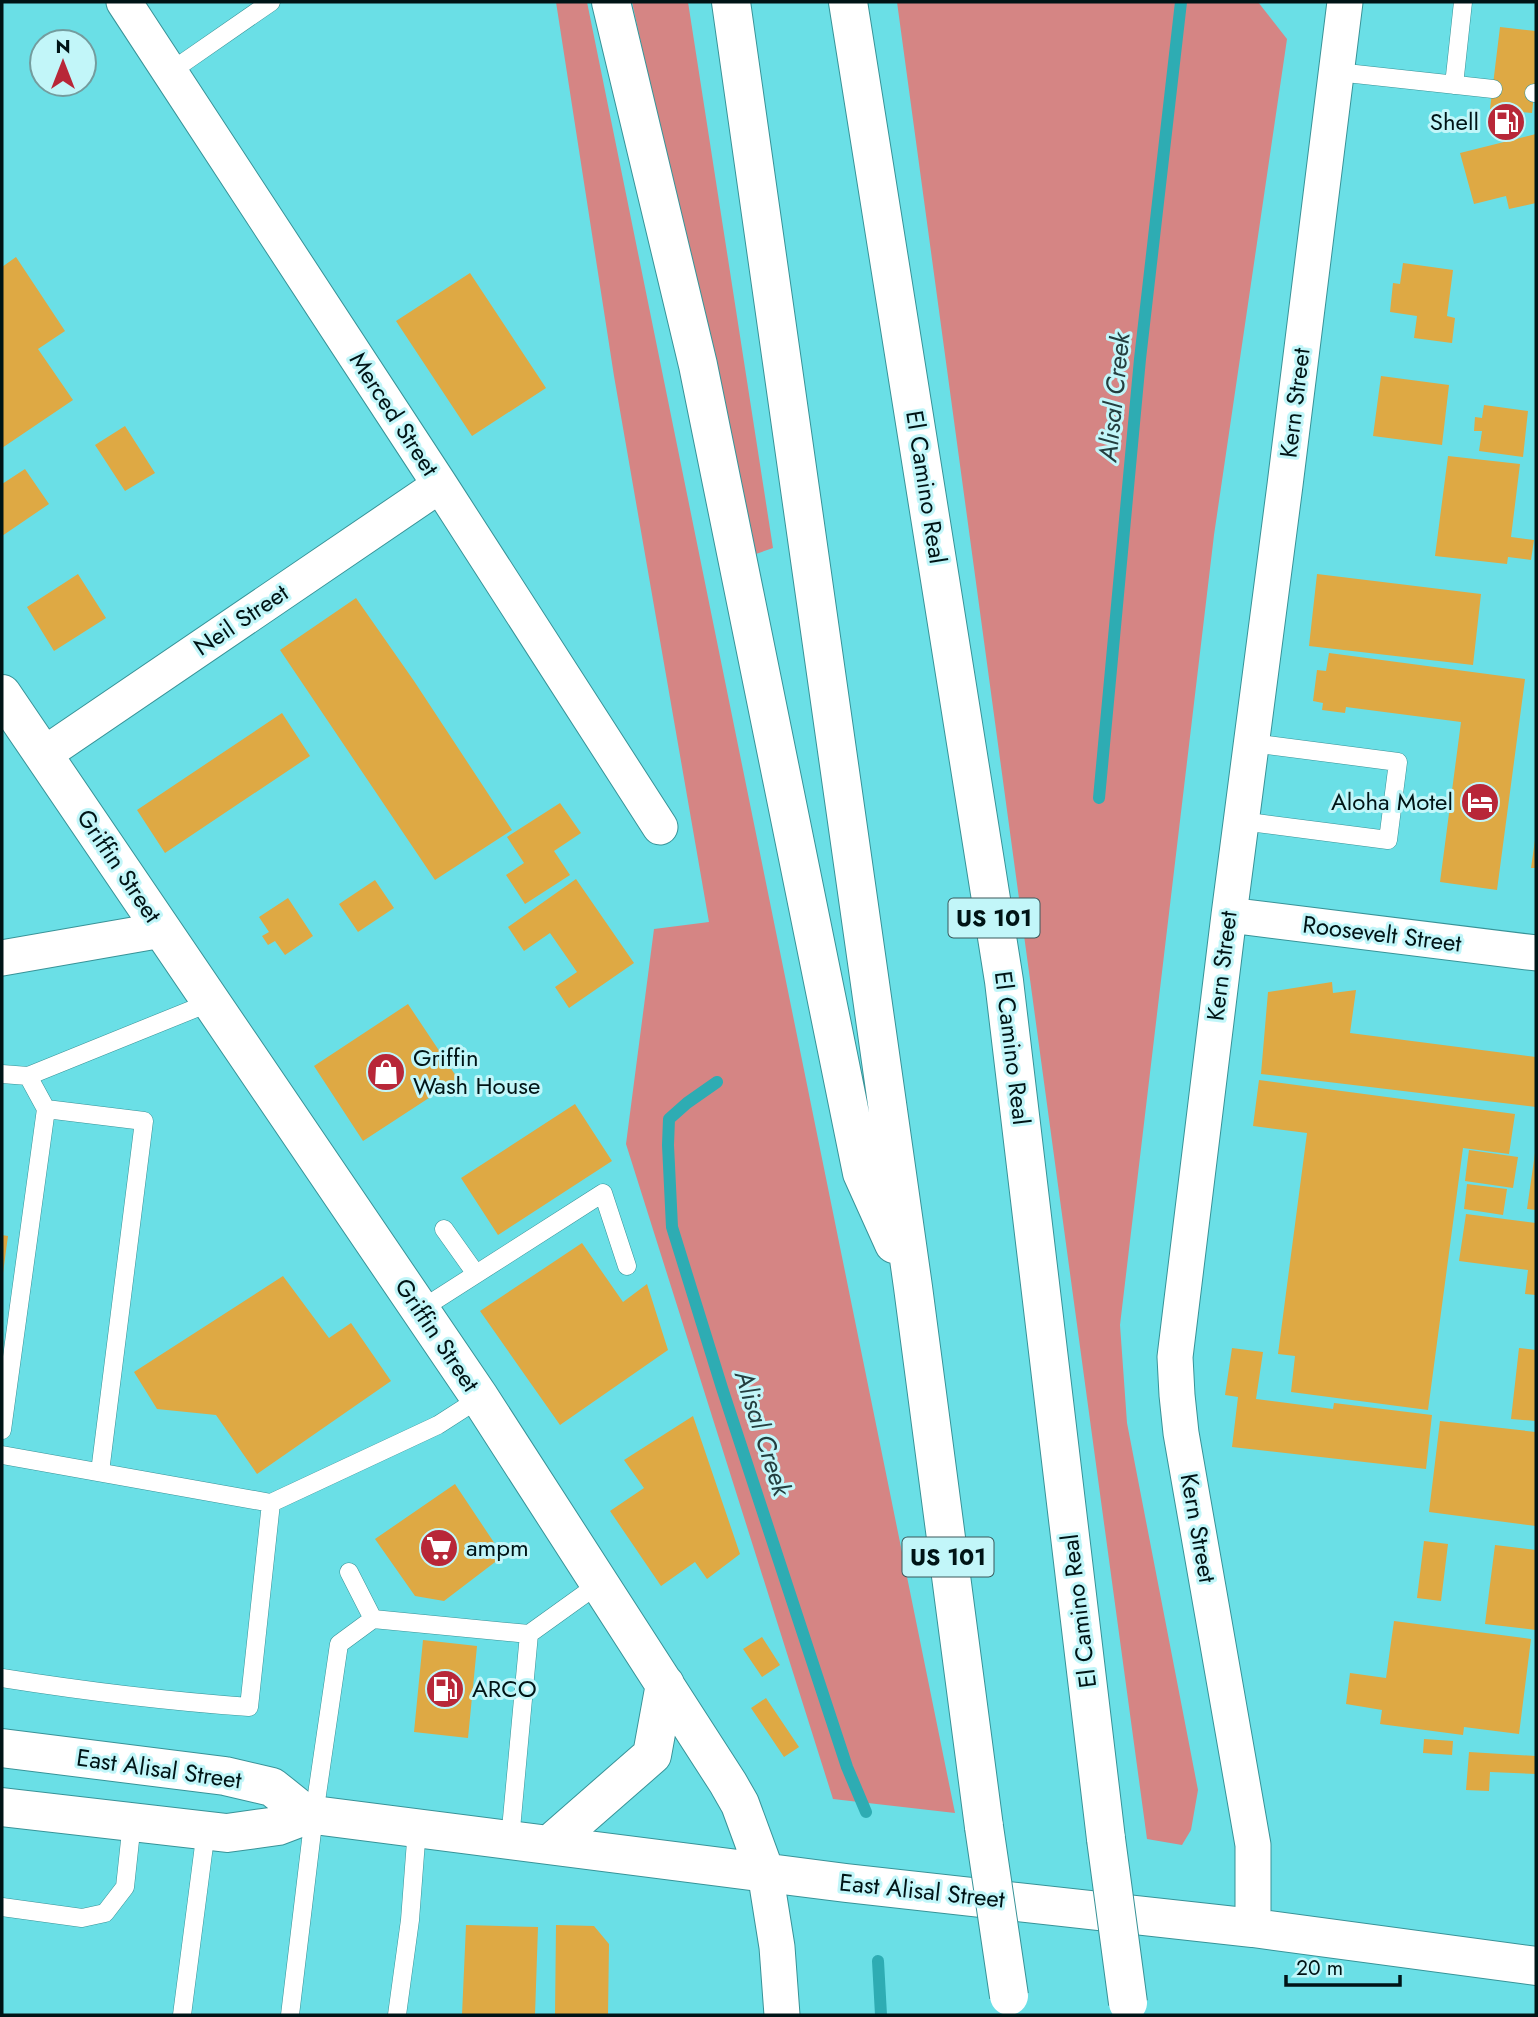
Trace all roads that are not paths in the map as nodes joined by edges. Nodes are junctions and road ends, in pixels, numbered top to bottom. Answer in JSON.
{"nodes":[{"id":1,"x":124,"y":2,"type":"edge"},
{"id":2,"x":271,"y":2,"type":"edge"},
{"id":3,"x":611,"y":2,"type":"edge"},
{"id":4,"x":731,"y":2,"type":"edge"},
{"id":5,"x":848,"y":2,"type":"edge"},
{"id":6,"x":1345,"y":2,"type":"edge"},
{"id":7,"x":1463,"y":2,"type":"edge"},
{"id":8,"x":170,"y":72,"type":"junction"},
{"id":9,"x":1337,"y":72,"type":"junction"},
{"id":10,"x":1454,"y":85,"type":"junction"},
{"id":11,"x":1493,"y":89,"type":"dead end"},
{"id":12,"x":440,"y":485,"type":"junction"},
{"id":13,"x":2,"y":694,"type":"edge"},
{"id":14,"x":1252,"y":743,"type":"junction"},
{"id":15,"x":43,"y":755,"type":"junction"},
{"id":16,"x":1241,"y":821,"type":"junction"},
{"id":17,"x":660,"y":827,"type":"dead end"},
{"id":18,"x":1229,"y":915,"type":"junction"},
{"id":19,"x":162,"y":930,"type":"junction"},
{"id":20,"x":1536,"y":953,"type":"edge"},
{"id":21,"x":2,"y":958,"type":"edge"},
{"id":22,"x":211,"y":1002,"type":"junction"},
{"id":23,"x":2,"y":1074,"type":"edge"},
{"id":24,"x":28,"y":1076,"type":"junction"},
{"id":25,"x":46,"y":1109,"type":"junction"},
{"id":26,"x":444,"y":1229,"type":"dead end"},
{"id":27,"x":627,"y":1266,"type":"dead end"},
{"id":28,"x":476,"y":1274,"type":"junction"},
{"id":29,"x":913,"y":1287,"type":"junction"},
{"id":30,"x":420,"y":1310,"type":"junction"},
{"id":31,"x":480,"y":1398,"type":"junction"},
{"id":32,"x":2,"y":1430,"type":"edge"},
{"id":33,"x":2,"y":1455,"type":"edge"},
{"id":34,"x":100,"y":1472,"type":"junction"},
{"id":35,"x":271,"y":1503,"type":"junction"},
{"id":36,"x":349,"y":1572,"type":"dead end"},
{"id":37,"x":600,"y":1583,"type":"junction"},
{"id":38,"x":373,"y":1619,"type":"junction"},
{"id":39,"x":529,"y":1634,"type":"junction"},
{"id":40,"x":2,"y":1678,"type":"edge"},
{"id":41,"x":665,"y":1684,"type":"junction"},
{"id":42,"x":2,"y":1748,"type":"edge"},
{"id":43,"x":2,"y":1807,"type":"edge"},
{"id":44,"x":310,"y":1815,"type":"junction"},
{"id":45,"x":132,"y":1822,"type":"junction"},
{"id":46,"x":417,"y":1828,"type":"junction"},
{"id":47,"x":206,"y":1830,"type":"junction"},
{"id":48,"x":510,"y":1840,"type":"junction"},
{"id":49,"x":549,"y":1845,"type":"junction"},
{"id":50,"x":765,"y":1872,"type":"junction"},
{"id":51,"x":2,"y":1907,"type":"edge"},
{"id":52,"x":1253,"y":1928,"type":"junction"},
{"id":53,"x":1536,"y":1966,"type":"edge"},
{"id":54,"x":1011,"y":2006,"type":"edge"},
{"id":55,"x":1129,"y":2009,"type":"edge"},
{"id":56,"x":182,"y":2015,"type":"edge"},
{"id":57,"x":290,"y":2015,"type":"edge"},
{"id":58,"x":397,"y":2015,"type":"edge"},
{"id":59,"x":782,"y":2015,"type":"edge"}],
"edges":[{"from":1,"to":8,"type":"street","name":"Merced Street"},
{"from":2,"to":8,"type":"lane"},
{"from":3,"to":29,"type":"main road"},
{"from":4,"to":29,"type":"main road","number":"US 101"},
{"from":5,"to":55,"type":"main road","name":"El Camino Real","number":"US 101","bridge":true},
{"from":6,"to":9,"type":"street","name":"Kern Street"},
{"from":7,"to":10,"type":"lane"},
{"from":8,"to":12,"type":"street","name":"Merced Street"},
{"from":9,"to":10,"type":"lane"},
{"from":9,"to":14,"type":"street","name":"Kern Street"},
{"from":10,"to":11,"type":"lane"},
{"from":12,"to":15,"type":"street","name":"Neil Street"},
{"from":12,"to":17,"type":"street","name":"Merced Street"},
{"from":13,"to":15,"type":"main road","name":"Griffin Street"},
{"from":14,"to":16,"type":"street","name":"Kern Street"},
{"from":14,"to":16,"type":"lane"},
{"from":15,"to":19,"type":"main road","name":"Griffin Street"},
{"from":16,"to":18,"type":"street","name":"Kern Street"},
{"from":18,"to":20,"type":"street","name":"Roosevelt Street"},
{"from":18,"to":52,"type":"street","name":"Kern Street"},
{"from":19,"to":21,"type":"street"},
{"from":19,"to":22,"type":"main road","name":"Griffin Street"},
{"from":22,"to":24,"type":"lane"},
{"from":22,"to":30,"type":"main road","name":"Griffin Street"},
{"from":23,"to":24,"type":"lane"},
{"from":24,"to":25,"type":"lane"},
{"from":25,"to":32,"type":"lane"},
{"from":25,"to":34,"type":"lane"},
{"from":26,"to":28,"type":"lane"},
{"from":27,"to":28,"type":"lane"},
{"from":28,"to":30,"type":"lane"},
{"from":29,"to":54,"type":"main road","number":"US 101","bridge":true},
{"from":30,"to":31,"type":"main road","name":"Griffin Street"},
{"from":31,"to":35,"type":"lane"},
{"from":31,"to":37,"type":"main road","name":"Griffin Street"},
{"from":33,"to":34,"type":"lane"},
{"from":34,"to":35,"type":"lane"},
{"from":35,"to":40,"type":"lane"},
{"from":36,"to":38,"type":"lane"},
{"from":37,"to":39,"type":"lane"},
{"from":37,"to":41,"type":"main road","name":"Griffin Street"},
{"from":38,"to":39,"type":"lane"},
{"from":38,"to":44,"type":"lane"},
{"from":39,"to":48,"type":"lane"},
{"from":41,"to":49,"type":"main road"},
{"from":41,"to":50,"type":"main road","name":"Griffin Street"},
{"from":42,"to":44,"type":"main road","name":"East Alisal Street"},
{"from":43,"to":45,"type":"main road","name":"East Alisal Street"},
{"from":44,"to":46,"type":"main road","name":"East Alisal Street"},
{"from":44,"to":47,"type":"main road","name":"East Alisal Street"},
{"from":44,"to":57,"type":"lane"},
{"from":45,"to":47,"type":"main road","name":"East Alisal Street"},
{"from":45,"to":51,"type":"lane"},
{"from":46,"to":48,"type":"main road","name":"East Alisal Street"},
{"from":46,"to":58,"type":"lane"},
{"from":47,"to":56,"type":"lane"},
{"from":48,"to":49,"type":"main road","name":"East Alisal Street"},
{"from":49,"to":50,"type":"main road","name":"East Alisal Street"},
{"from":50,"to":52,"type":"main road","name":"East Alisal Street"},
{"from":50,"to":59,"type":"street","name":"Griffin Street"},
{"from":52,"to":53,"type":"main road","name":"East Alisal Street"}]}
